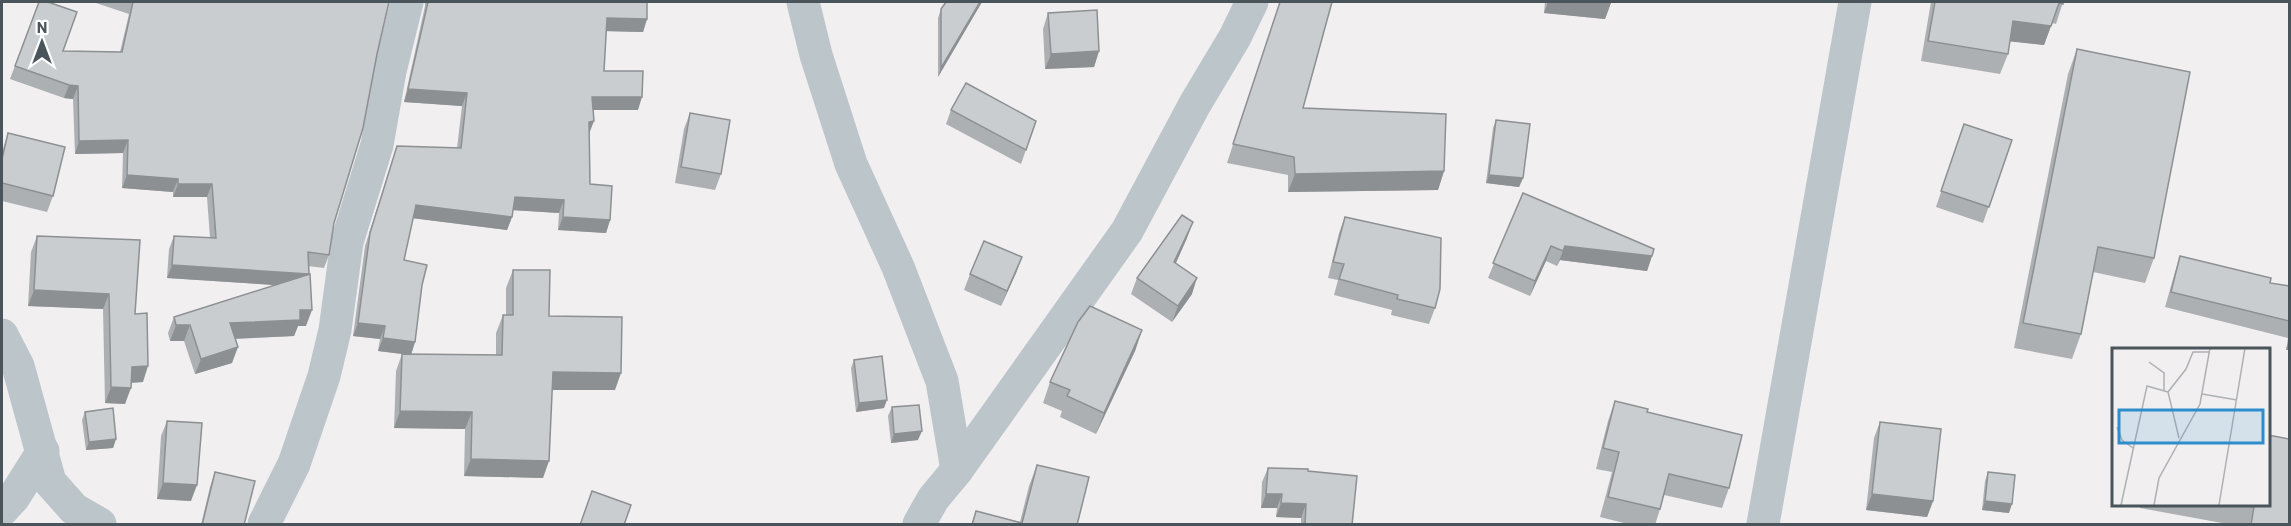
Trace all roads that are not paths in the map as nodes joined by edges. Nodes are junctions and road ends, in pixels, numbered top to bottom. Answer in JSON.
{"nodes":[{"id":1,"x":407,"y":2,"type":"edge"},
{"id":2,"x":803,"y":2,"type":"edge"},
{"id":3,"x":1252,"y":2,"type":"edge"},
{"id":4,"x":1855,"y":2,"type":"edge"},
{"id":5,"x":2,"y":335,"type":"edge"},
{"id":6,"x":43,"y":451,"type":"junction"},
{"id":7,"x":957,"y":470,"type":"junction"},
{"id":8,"x":2,"y":510,"type":"edge"},
{"id":9,"x":100,"y":525,"type":"edge"},
{"id":10,"x":264,"y":525,"type":"edge"},
{"id":11,"x":919,"y":525,"type":"edge"},
{"id":12,"x":1763,"y":525,"type":"edge"}],
"edges":[{"from":1,"to":10,"type":"street"},
{"from":2,"to":7,"type":"street"},
{"from":3,"to":7,"type":"street"},
{"from":4,"to":12,"type":"street"},
{"from":5,"to":6,"type":"street"},
{"from":6,"to":8,"type":"street"},
{"from":6,"to":9,"type":"street"},
{"from":7,"to":11,"type":"street"}]}
